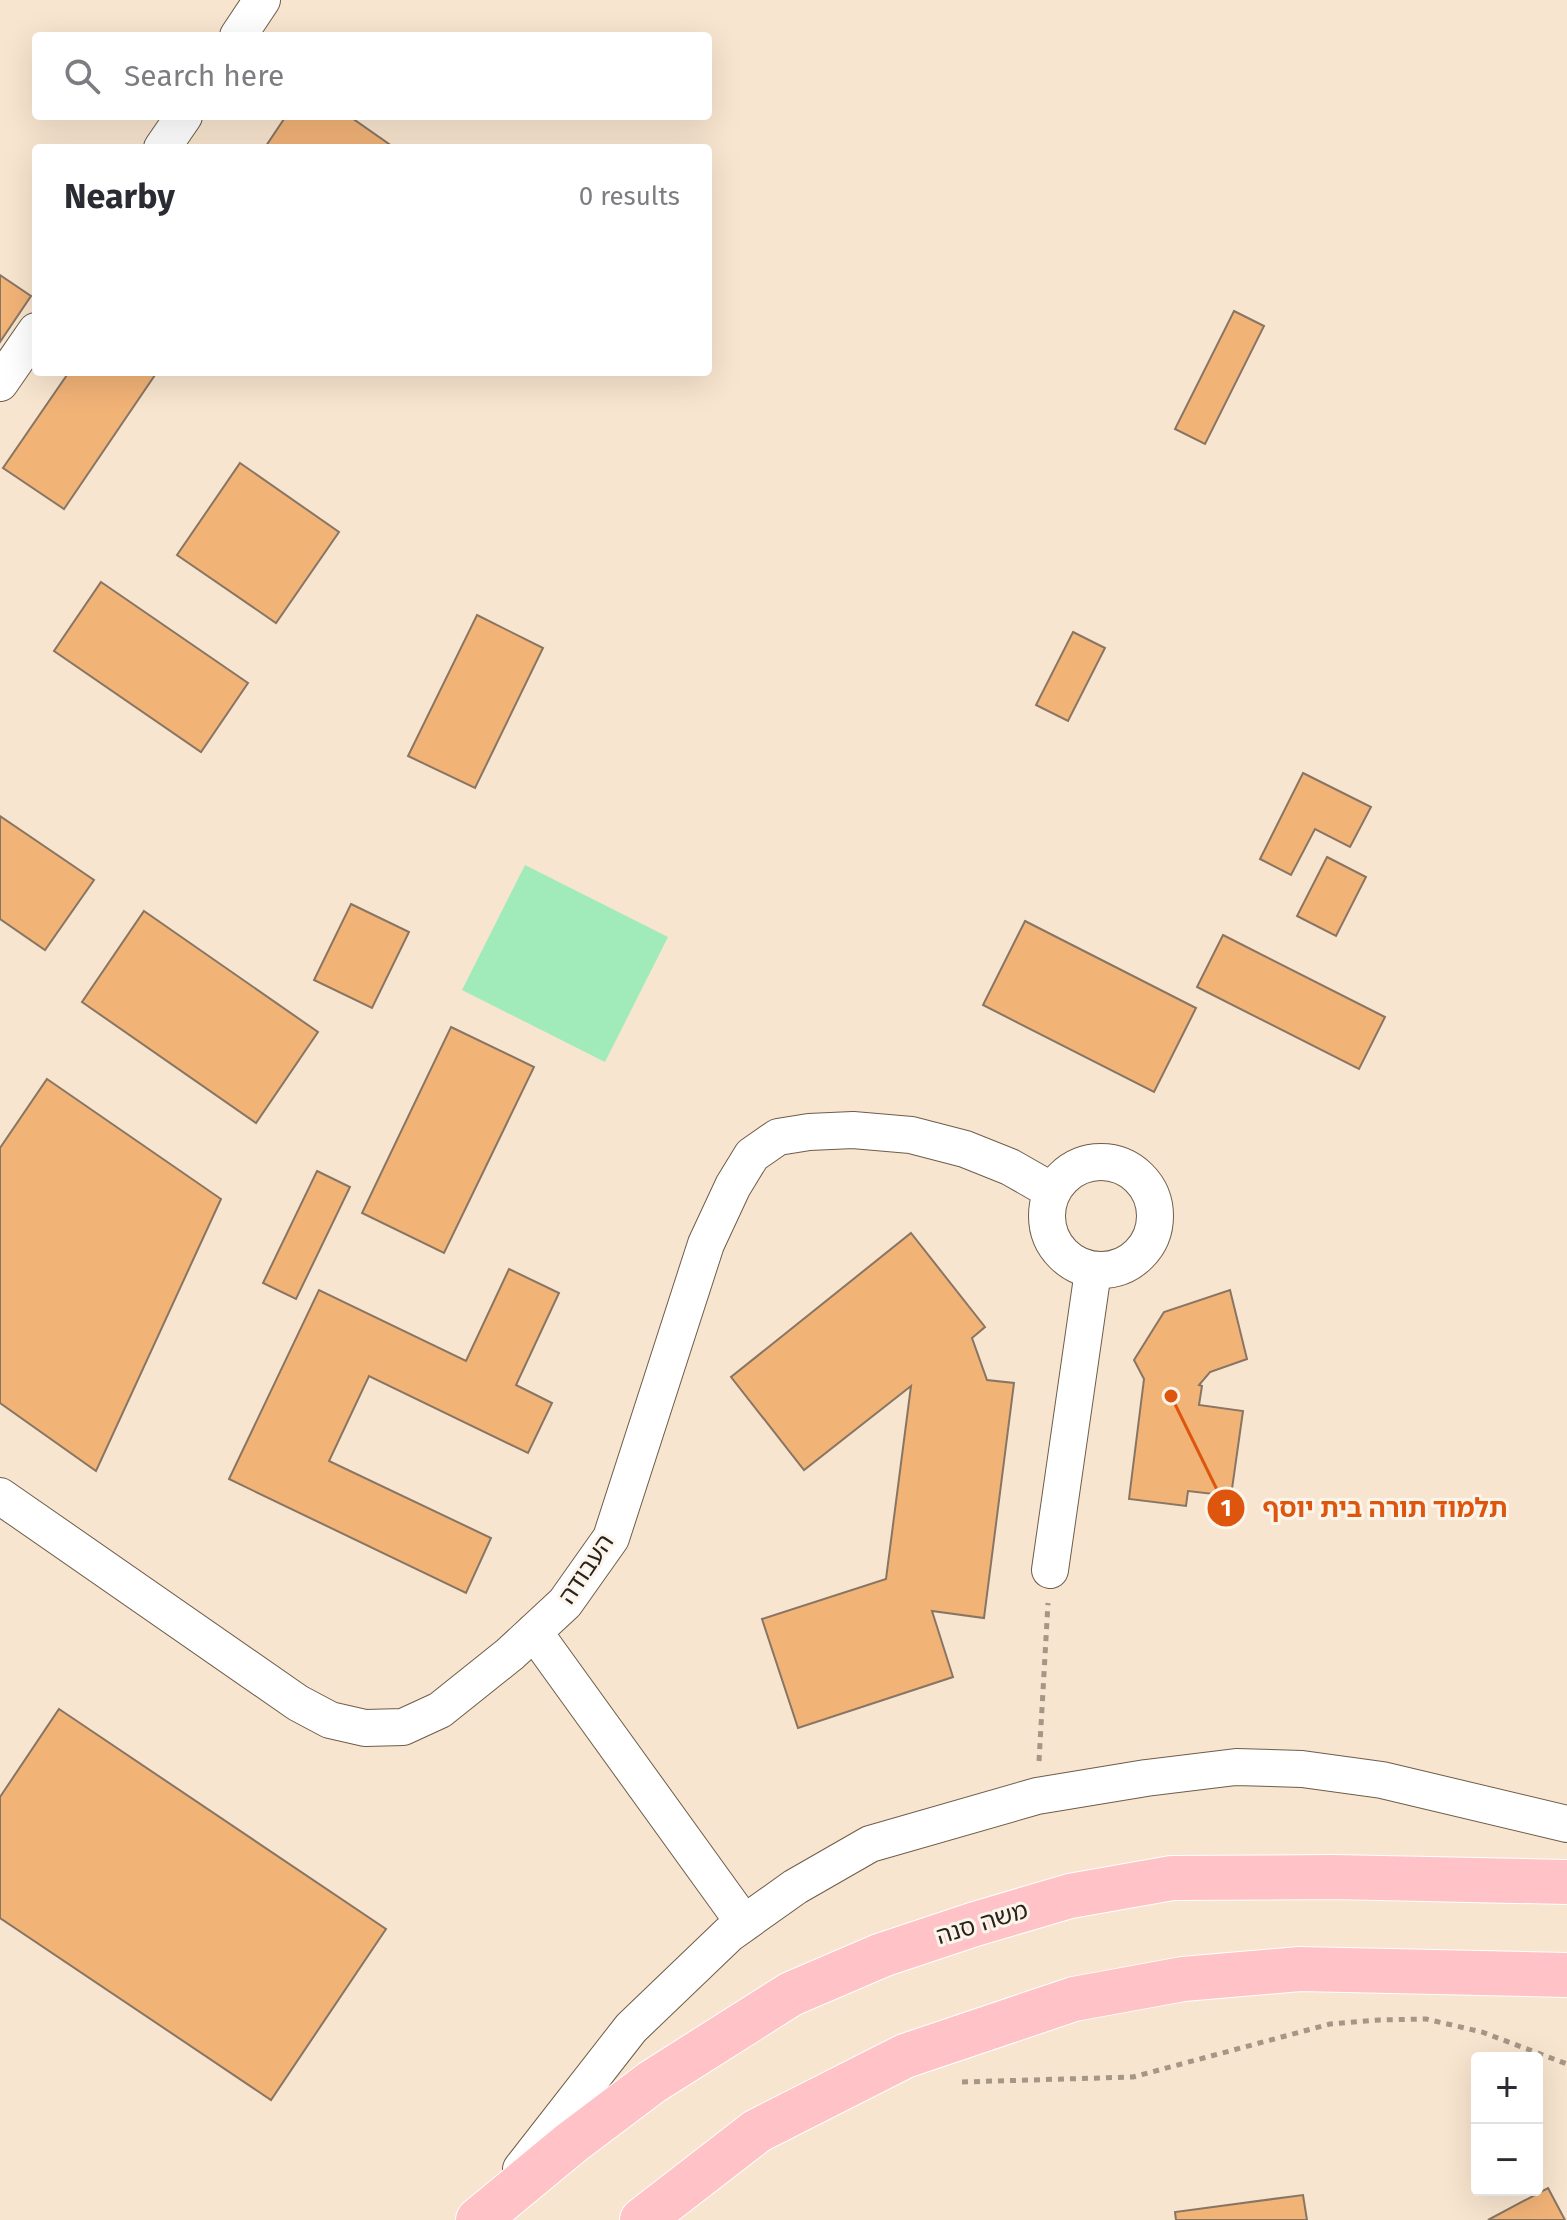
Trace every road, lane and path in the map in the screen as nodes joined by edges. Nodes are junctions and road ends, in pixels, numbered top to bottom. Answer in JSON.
{"nodes":[{"id":1,"x":262,"y":0,"type":"edge"},
{"id":2,"x":241,"y":32,"type":"edge"},
{"id":3,"x":181,"y":120,"type":"edge"},
{"id":4,"x":165,"y":144,"type":"edge"},
{"id":5,"x":32,"y":337,"type":"edge"},
{"id":6,"x":0,"y":383,"type":"edge"},
{"id":7,"x":1052,"y":1191,"type":"junction"},
{"id":8,"x":1093,"y":1271,"type":"junction"},
{"id":9,"x":0,"y":1496,"type":"edge"},
{"id":10,"x":1050,"y":1570,"type":"joint"},
{"id":11,"x":534,"y":1632,"type":"junction"},
{"id":12,"x":1037,"y":1796,"type":"junction"},
{"id":13,"x":1567,"y":1824,"type":"edge"},
{"id":14,"x":1567,"y":1882,"type":"edge"},
{"id":15,"x":744,"y":1923,"type":"junction"},
{"id":16,"x":1567,"y":1975,"type":"edge"},
{"id":17,"x":1567,"y":2064,"type":"edge"},
{"id":18,"x":958,"y":2082,"type":"dead end"},
{"id":19,"x":484,"y":2214,"type":"edge"},
{"id":20,"x":642,"y":2220,"type":"edge"}],
"edges":[{"from":1,"to":2,"type":"street"},
{"from":3,"to":4,"type":"street"},
{"from":5,"to":6,"type":"street"},
{"from":7,"to":8,"type":"street"},
{"from":7,"to":8,"type":"street"},
{"from":7,"to":11,"type":"street","name":"העבודה"},
{"from":8,"to":10,"type":"street"},
{"from":9,"to":11,"type":"street","name":"העבודה"},
{"from":10,"to":12,"type":"path"},
{"from":11,"to":15,"type":"street"},
{"from":12,"to":13,"type":"street"},
{"from":12,"to":15,"type":"street"},
{"from":14,"to":19,"type":"main road","name":"משה סנה"},
{"from":15,"to":19,"type":"street"},
{"from":16,"to":20,"type":"main road"},
{"from":17,"to":18,"type":"path"}]}
